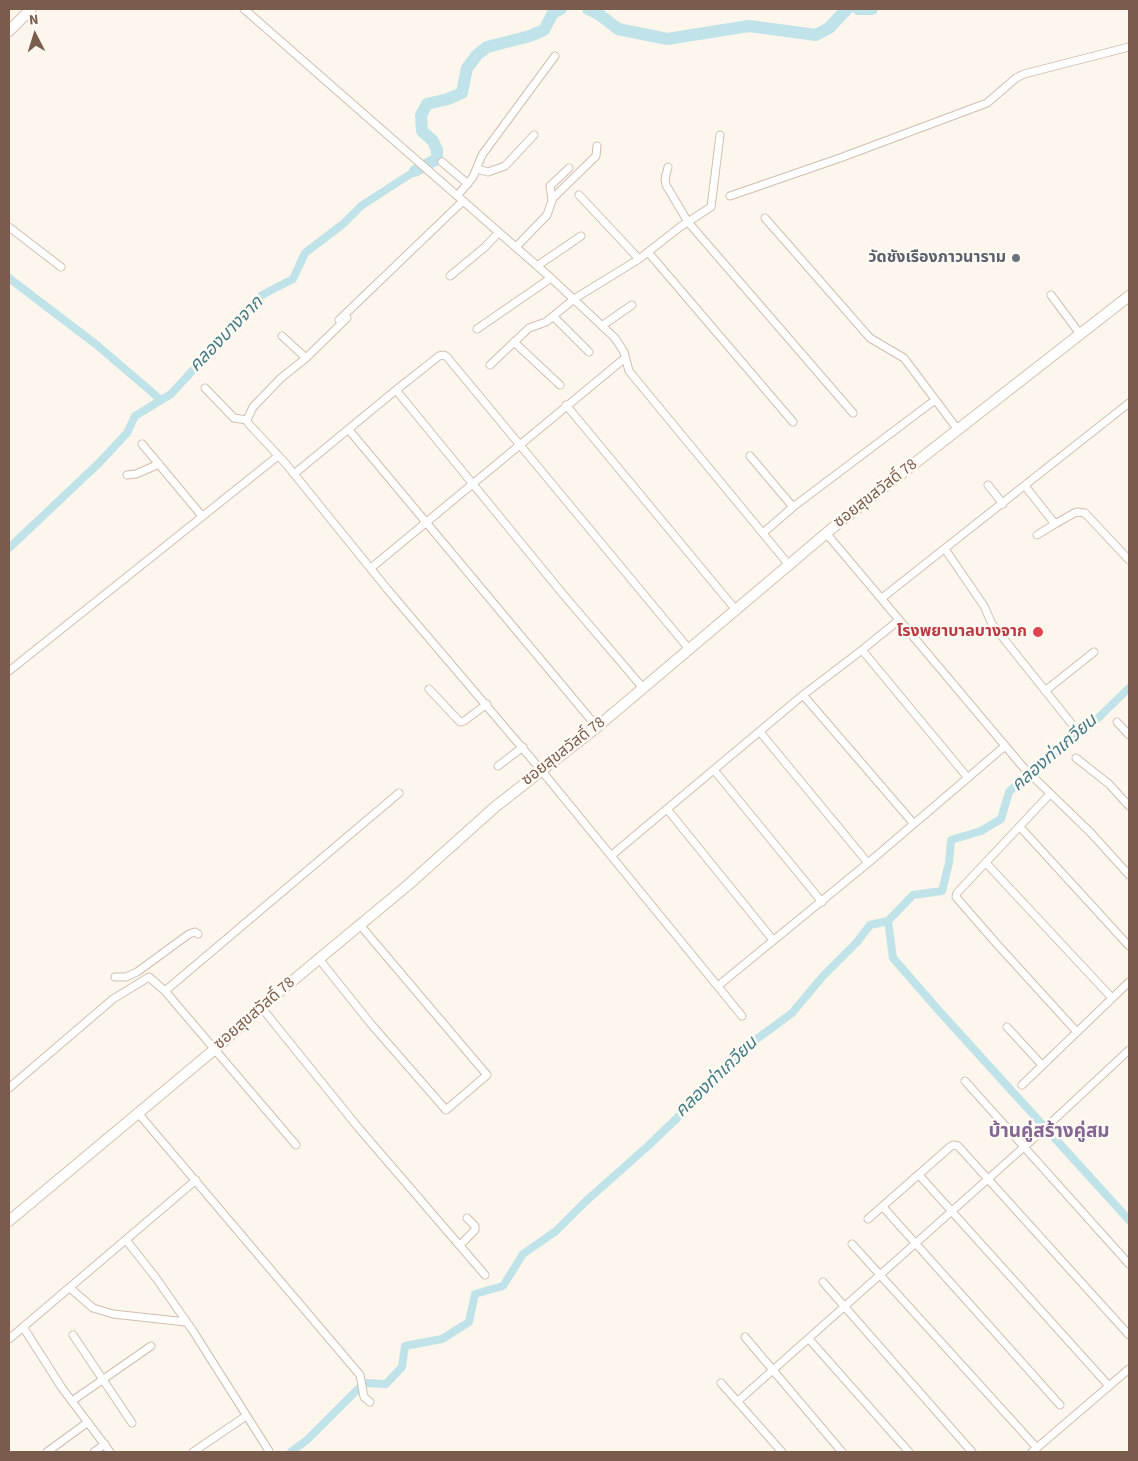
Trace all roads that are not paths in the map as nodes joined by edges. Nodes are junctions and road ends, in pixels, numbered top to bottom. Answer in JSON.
{"nodes":[{"id":1,"x":32,"y":9,"type":"edge"},
{"id":2,"x":244,"y":9,"type":"edge"},
{"id":3,"x":9,"y":31,"type":"edge"},
{"id":4,"x":1129,"y":47,"type":"edge"},
{"id":5,"x":555,"y":56,"type":"dead end"},
{"id":6,"x":534,"y":135,"type":"dead end"},
{"id":7,"x":720,"y":135,"type":"dead end"},
{"id":8,"x":597,"y":146,"type":"dead end"},
{"id":9,"x":442,"y":162,"type":"dead end"},
{"id":10,"x":668,"y":167,"type":"dead end"},
{"id":11,"x":569,"y":168,"type":"dead end"},
{"id":12,"x":477,"y":169,"type":"junction"},
{"id":13,"x":468,"y":184,"type":"junction"},
{"id":14,"x":578,"y":195,"type":"dead end"},
{"id":15,"x":730,"y":196,"type":"dead end"},
{"id":16,"x":460,"y":198,"type":"junction"},
{"id":17,"x":552,"y":200,"type":"junction"},
{"id":18,"x":765,"y":218,"type":"dead end"},
{"id":19,"x":688,"y":222,"type":"junction"},
{"id":20,"x":9,"y":227,"type":"edge"},
{"id":21,"x":499,"y":232,"type":"junction"},
{"id":22,"x":582,"y":236,"type":"dead end"},
{"id":23,"x":516,"y":247,"type":"junction"},
{"id":24,"x":648,"y":252,"type":"junction"},
{"id":25,"x":639,"y":259,"type":"junction"},
{"id":26,"x":537,"y":266,"type":"junction"},
{"id":27,"x":61,"y":267,"type":"dead end"},
{"id":28,"x":450,"y":276,"type":"dead end"},
{"id":29,"x":551,"y":278,"type":"junction"},
{"id":30,"x":1051,"y":295,"type":"dead end"},
{"id":31,"x":1129,"y":296,"type":"edge"},
{"id":32,"x":574,"y":299,"type":"junction"},
{"id":33,"x":632,"y":305,"type":"dead end"},
{"id":34,"x":553,"y":316,"type":"junction"},
{"id":35,"x":347,"y":318,"type":"dead end"},
{"id":36,"x":603,"y":325,"type":"junction"},
{"id":37,"x":477,"y":329,"type":"dead end"},
{"id":38,"x":1080,"y":334,"type":"junction"},
{"id":39,"x":282,"y":336,"type":"dead end"},
{"id":40,"x":514,"y":342,"type":"junction"},
{"id":41,"x":316,"y":344,"type":"dead end"},
{"id":42,"x":589,"y":352,"type":"dead end"},
{"id":43,"x":306,"y":358,"type":"junction"},
{"id":44,"x":625,"y":358,"type":"junction"},
{"id":45,"x":490,"y":365,"type":"dead end"},
{"id":46,"x":560,"y":385,"type":"dead end"},
{"id":47,"x":205,"y":388,"type":"dead end"},
{"id":48,"x":396,"y":390,"type":"junction"},
{"id":49,"x":935,"y":400,"type":"junction"},
{"id":50,"x":1129,"y":403,"type":"edge"},
{"id":51,"x":566,"y":405,"type":"junction"},
{"id":52,"x":853,"y":413,"type":"dead end"},
{"id":53,"x":247,"y":420,"type":"junction"},
{"id":54,"x":793,"y":422,"type":"dead end"},
{"id":55,"x":349,"y":430,"type":"junction"},
{"id":56,"x":958,"y":430,"type":"junction"},
{"id":57,"x":142,"y":444,"type":"dead end"},
{"id":58,"x":520,"y":446,"type":"junction"},
{"id":59,"x":278,"y":456,"type":"junction"},
{"id":60,"x":750,"y":456,"type":"dead end"},
{"id":61,"x":159,"y":464,"type":"junction"},
{"id":62,"x":294,"y":474,"type":"junction"},
{"id":63,"x":127,"y":475,"type":"dead end"},
{"id":64,"x":474,"y":483,"type":"junction"},
{"id":65,"x":988,"y":485,"type":"dead end"},
{"id":66,"x":1025,"y":486,"type":"junction"},
{"id":67,"x":1003,"y":504,"type":"junction"},
{"id":68,"x":793,"y":508,"type":"junction"},
{"id":69,"x":202,"y":516,"type":"junction"},
{"id":70,"x":427,"y":522,"type":"junction"},
{"id":71,"x":1055,"y":524,"type":"junction"},
{"id":72,"x":763,"y":533,"type":"junction"},
{"id":73,"x":826,"y":533,"type":"junction"},
{"id":74,"x":1037,"y":535,"type":"dead end"},
{"id":75,"x":945,"y":549,"type":"junction"},
{"id":76,"x":1129,"y":560,"type":"edge"},
{"id":77,"x":789,"y":566,"type":"junction"},
{"id":78,"x":371,"y":568,"type":"junction"},
{"id":79,"x":882,"y":598,"type":"junction"},
{"id":80,"x":736,"y":610,"type":"junction"},
{"id":81,"x":899,"y":620,"type":"junction"},
{"id":82,"x":689,"y":649,"type":"junction"},
{"id":83,"x":862,"y":650,"type":"junction"},
{"id":84,"x":1094,"y":652,"type":"dead end"},
{"id":85,"x":9,"y":671,"type":"edge"},
{"id":86,"x":643,"y":688,"type":"junction"},
{"id":87,"x":429,"y":689,"type":"dead end"},
{"id":88,"x":1045,"y":691,"type":"junction"},
{"id":89,"x":803,"y":695,"type":"junction"},
{"id":90,"x":487,"y":704,"type":"junction"},
{"id":91,"x":1117,"y":722,"type":"dead end"},
{"id":92,"x":1071,"y":724,"type":"dead end"},
{"id":93,"x":597,"y":727,"type":"junction"},
{"id":94,"x":760,"y":732,"type":"junction"},
{"id":95,"x":1129,"y":735,"type":"edge"},
{"id":96,"x":1005,"y":746,"type":"junction"},
{"id":97,"x":523,"y":747,"type":"junction"},
{"id":98,"x":1076,"y":758,"type":"dead end"},
{"id":99,"x":498,"y":766,"type":"dead end"},
{"id":100,"x":541,"y":770,"type":"junction"},
{"id":101,"x":714,"y":770,"type":"junction"},
{"id":102,"x":968,"y":778,"type":"junction"},
{"id":103,"x":398,"y":793,"type":"dead end"},
{"id":104,"x":1050,"y":794,"type":"junction"},
{"id":105,"x":1129,"y":806,"type":"edge"},
{"id":106,"x":667,"y":809,"type":"junction"},
{"id":107,"x":914,"y":824,"type":"junction"},
{"id":108,"x":1020,"y":827,"type":"junction"},
{"id":109,"x":612,"y":855,"type":"junction"},
{"id":110,"x":868,"y":863,"type":"junction"},
{"id":111,"x":986,"y":863,"type":"junction"},
{"id":112,"x":1129,"y":875,"type":"edge"},
{"id":113,"x":822,"y":902,"type":"junction"},
{"id":114,"x":360,"y":925,"type":"junction"},
{"id":115,"x":198,"y":934,"type":"dead end"},
{"id":116,"x":773,"y":940,"type":"junction"},
{"id":117,"x":1129,"y":946,"type":"edge"},
{"id":118,"x":319,"y":959,"type":"junction"},
{"id":119,"x":145,"y":967,"type":"junction"},
{"id":120,"x":115,"y":977,"type":"dead end"},
{"id":121,"x":149,"y":977,"type":"junction"},
{"id":122,"x":1129,"y":982,"type":"edge"},
{"id":123,"x":719,"y":985,"type":"junction"},
{"id":124,"x":165,"y":991,"type":"junction"},
{"id":125,"x":1112,"y":998,"type":"junction"},
{"id":126,"x":261,"y":1008,"type":"junction"},
{"id":127,"x":742,"y":1016,"type":"dead end"},
{"id":128,"x":1007,"y":1027,"type":"dead end"},
{"id":129,"x":1077,"y":1032,"type":"junction"},
{"id":130,"x":215,"y":1049,"type":"junction"},
{"id":131,"x":1129,"y":1050,"type":"edge"},
{"id":132,"x":1042,"y":1065,"type":"junction"},
{"id":133,"x":965,"y":1081,"type":"dead end"},
{"id":134,"x":1022,"y":1084,"type":"dead end"},
{"id":135,"x":9,"y":1088,"type":"edge"},
{"id":136,"x":138,"y":1112,"type":"junction"},
{"id":137,"x":296,"y":1145,"type":"dead end"},
{"id":138,"x":1024,"y":1147,"type":"junction"},
{"id":139,"x":919,"y":1175,"type":"junction"},
{"id":140,"x":988,"y":1179,"type":"junction"},
{"id":141,"x":196,"y":1180,"type":"junction"},
{"id":142,"x":883,"y":1207,"type":"junction"},
{"id":143,"x":952,"y":1211,"type":"junction"},
{"id":144,"x":467,"y":1218,"type":"dead end"},
{"id":145,"x":868,"y":1219,"type":"dead end"},
{"id":146,"x":9,"y":1222,"type":"edge"},
{"id":147,"x":126,"y":1240,"type":"junction"},
{"id":148,"x":852,"y":1244,"type":"dead end"},
{"id":149,"x":916,"y":1244,"type":"junction"},
{"id":150,"x":460,"y":1245,"type":"junction"},
{"id":151,"x":1129,"y":1264,"type":"edge"},
{"id":152,"x":486,"y":1275,"type":"dead end"},
{"id":153,"x":880,"y":1276,"type":"junction"},
{"id":154,"x":823,"y":1282,"type":"dead end"},
{"id":155,"x":70,"y":1288,"type":"junction"},
{"id":156,"x":845,"y":1307,"type":"junction"},
{"id":157,"x":186,"y":1322,"type":"junction"},
{"id":158,"x":23,"y":1327,"type":"junction"},
{"id":159,"x":73,"y":1335,"type":"dead end"},
{"id":160,"x":1129,"y":1335,"type":"edge"},
{"id":161,"x":745,"y":1337,"type":"dead end"},
{"id":162,"x":9,"y":1339,"type":"edge"},
{"id":163,"x":809,"y":1339,"type":"junction"},
{"id":164,"x":151,"y":1346,"type":"dead end"},
{"id":165,"x":1129,"y":1368,"type":"edge"},
{"id":166,"x":773,"y":1370,"type":"junction"},
{"id":167,"x":103,"y":1380,"type":"junction"},
{"id":168,"x":722,"y":1383,"type":"dead end"},
{"id":169,"x":1109,"y":1386,"type":"junction"},
{"id":170,"x":367,"y":1400,"type":"dead end"},
{"id":171,"x":72,"y":1401,"type":"junction"},
{"id":172,"x":738,"y":1402,"type":"junction"},
{"id":173,"x":1060,"y":1405,"type":"dead end"},
{"id":174,"x":246,"y":1416,"type":"junction"},
{"id":175,"x":88,"y":1422,"type":"junction"},
{"id":176,"x":132,"y":1423,"type":"dead end"},
{"id":177,"x":105,"y":1444,"type":"junction"},
{"id":178,"x":269,"y":1450,"type":"dead end"},
{"id":179,"x":1035,"y":1450,"type":"edge"},
{"id":180,"x":48,"y":1452,"type":"edge"},
{"id":181,"x":94,"y":1452,"type":"edge"},
{"id":182,"x":110,"y":1452,"type":"edge"},
{"id":183,"x":193,"y":1452,"type":"edge"},
{"id":184,"x":782,"y":1452,"type":"edge"},
{"id":185,"x":842,"y":1452,"type":"edge"},
{"id":186,"x":909,"y":1452,"type":"edge"},
{"id":187,"x":972,"y":1452,"type":"edge"}],
"edges":[{"from":1,"to":3,"type":"street"},
{"from":2,"to":16,"type":"street"},
{"from":4,"to":15,"type":"street"},
{"from":5,"to":12,"type":"street"},
{"from":6,"to":12,"type":"street"},
{"from":7,"to":19,"type":"street"},
{"from":8,"to":17,"type":"street"},
{"from":9,"to":13,"type":"street"},
{"from":10,"to":19,"type":"street"},
{"from":11,"to":17,"type":"street"},
{"from":12,"to":13,"type":"street"},
{"from":13,"to":16,"type":"street"},
{"from":14,"to":25,"type":"street"},
{"from":16,"to":21,"type":"street"},
{"from":16,"to":41,"type":"street"},
{"from":17,"to":23,"type":"street"},
{"from":18,"to":49,"type":"street"},
{"from":19,"to":24,"type":"street"},
{"from":19,"to":52,"type":"street"},
{"from":20,"to":27,"type":"street"},
{"from":21,"to":23,"type":"street"},
{"from":21,"to":28,"type":"street"},
{"from":22,"to":26,"type":"street"},
{"from":23,"to":26,"type":"street"},
{"from":24,"to":25,"type":"street"},
{"from":24,"to":54,"type":"street"},
{"from":25,"to":32,"type":"street"},
{"from":26,"to":29,"type":"street"},
{"from":29,"to":32,"type":"street"},
{"from":29,"to":37,"type":"street"},
{"from":30,"to":38,"type":"street"},
{"from":31,"to":38,"type":"street","name":"ซอยสุขสวัสดิ์ 78"},
{"from":32,"to":34,"type":"street"},
{"from":32,"to":36,"type":"street"},
{"from":33,"to":36,"type":"street"},
{"from":34,"to":40,"type":"street"},
{"from":34,"to":42,"type":"street"},
{"from":35,"to":43,"type":"street"},
{"from":36,"to":44,"type":"street"},
{"from":38,"to":56,"type":"street","name":"ซอยสุขสวัสดิ์ 78"},
{"from":39,"to":43,"type":"street"},
{"from":40,"to":45,"type":"street"},
{"from":40,"to":46,"type":"street"},
{"from":43,"to":53,"type":"street"},
{"from":44,"to":51,"type":"street"},
{"from":44,"to":72,"type":"street"},
{"from":47,"to":53,"type":"street"},
{"from":48,"to":55,"type":"street"},
{"from":48,"to":58,"type":"street"},
{"from":48,"to":64,"type":"street"},
{"from":49,"to":56,"type":"street"},
{"from":49,"to":68,"type":"street"},
{"from":50,"to":66,"type":"street"},
{"from":51,"to":58,"type":"street"},
{"from":51,"to":80,"type":"street"},
{"from":53,"to":59,"type":"street"},
{"from":55,"to":62,"type":"street"},
{"from":55,"to":70,"type":"street"},
{"from":56,"to":73,"type":"street","name":"ซอยสุขสวัสดิ์ 78"},
{"from":57,"to":61,"type":"street"},
{"from":58,"to":64,"type":"street"},
{"from":58,"to":82,"type":"street"},
{"from":59,"to":62,"type":"street"},
{"from":59,"to":69,"type":"street"},
{"from":60,"to":68,"type":"street"},
{"from":61,"to":63,"type":"street"},
{"from":61,"to":69,"type":"street"},
{"from":62,"to":78,"type":"street"},
{"from":64,"to":70,"type":"street"},
{"from":64,"to":86,"type":"street"},
{"from":65,"to":67,"type":"street"},
{"from":66,"to":67,"type":"street"},
{"from":66,"to":71,"type":"street"},
{"from":67,"to":75,"type":"street"},
{"from":68,"to":72,"type":"street"},
{"from":69,"to":85,"type":"street"},
{"from":70,"to":78,"type":"street"},
{"from":70,"to":93,"type":"street"},
{"from":71,"to":74,"type":"street"},
{"from":71,"to":76,"type":"street"},
{"from":72,"to":77,"type":"street"},
{"from":73,"to":77,"type":"street","name":"ซอยสุขสวัสดิ์ 78"},
{"from":73,"to":79,"type":"street"},
{"from":75,"to":79,"type":"street"},
{"from":75,"to":88,"type":"street"},
{"from":77,"to":80,"type":"street","name":"ซอยสุขสวัสดิ์ 78"},
{"from":78,"to":90,"type":"street"},
{"from":79,"to":81,"type":"street"},
{"from":80,"to":82,"type":"street","name":"ซอยสุขสวัสดิ์ 78"},
{"from":81,"to":83,"type":"street"},
{"from":81,"to":96,"type":"street"},
{"from":82,"to":86,"type":"street","name":"ซอยสุขสวัสดิ์ 78"},
{"from":83,"to":89,"type":"street"},
{"from":83,"to":102,"type":"street"},
{"from":84,"to":88,"type":"street"},
{"from":86,"to":93,"type":"street","name":"ซอยสุขสวัสดิ์ 78"},
{"from":87,"to":90,"type":"street"},
{"from":88,"to":92,"type":"street"},
{"from":89,"to":94,"type":"street"},
{"from":89,"to":107,"type":"street"},
{"from":90,"to":97,"type":"street"},
{"from":91,"to":95,"type":"street"},
{"from":93,"to":100,"type":"street","name":"ซอยสุขสวัสดิ์ 78"},
{"from":94,"to":101,"type":"street"},
{"from":94,"to":110,"type":"street"},
{"from":96,"to":102,"type":"street"},
{"from":96,"to":104,"type":"street"},
{"from":97,"to":99,"type":"street"},
{"from":97,"to":100,"type":"street"},
{"from":98,"to":105,"type":"street"},
{"from":100,"to":109,"type":"street"},
{"from":100,"to":114,"type":"street","name":"ซอยสุขสวัสดิ์ 78"},
{"from":101,"to":106,"type":"street"},
{"from":101,"to":113,"type":"street"},
{"from":102,"to":107,"type":"street"},
{"from":103,"to":124,"type":"street"},
{"from":104,"to":108,"type":"street"},
{"from":104,"to":112,"type":"street"},
{"from":106,"to":109,"type":"street"},
{"from":106,"to":116,"type":"street"},
{"from":107,"to":110,"type":"street"},
{"from":108,"to":111,"type":"street"},
{"from":108,"to":117,"type":"street"},
{"from":109,"to":123,"type":"street"},
{"from":110,"to":113,"type":"street"},
{"from":111,"to":125,"type":"street"},
{"from":111,"to":129,"type":"street"},
{"from":113,"to":116,"type":"street"},
{"from":114,"to":118,"type":"street","name":"ซอยสุขสวัสดิ์ 78"},
{"from":114,"to":118,"type":"street"},
{"from":115,"to":119,"type":"street"},
{"from":116,"to":123,"type":"street"},
{"from":118,"to":126,"type":"street","name":"ซอยสุขสวัสดิ์ 78"},
{"from":119,"to":120,"type":"street"},
{"from":119,"to":121,"type":"street"},
{"from":121,"to":124,"type":"street"},
{"from":121,"to":135,"type":"street"},
{"from":122,"to":125,"type":"street"},
{"from":123,"to":127,"type":"street"},
{"from":124,"to":130,"type":"street"},
{"from":125,"to":129,"type":"street"},
{"from":126,"to":130,"type":"street","name":"ซอยสุขสวัสดิ์ 78"},
{"from":126,"to":150,"type":"street"},
{"from":128,"to":132,"type":"street"},
{"from":129,"to":132,"type":"street"},
{"from":130,"to":136,"type":"street","name":"ซอยสุขสวัสดิ์ 78"},
{"from":130,"to":137,"type":"street"},
{"from":131,"to":138,"type":"street"},
{"from":132,"to":134,"type":"street"},
{"from":133,"to":138,"type":"street"},
{"from":136,"to":141,"type":"street"},
{"from":136,"to":146,"type":"street","name":"ซอยสุขสวัสดิ์ 78"},
{"from":138,"to":140,"type":"street"},
{"from":138,"to":151,"type":"street"},
{"from":139,"to":140,"type":"street"},
{"from":139,"to":142,"type":"street"},
{"from":139,"to":143,"type":"street"},
{"from":140,"to":143,"type":"street"},
{"from":140,"to":160,"type":"street"},
{"from":141,"to":147,"type":"street"},
{"from":141,"to":170,"type":"street"},
{"from":142,"to":145,"type":"street"},
{"from":142,"to":149,"type":"street"},
{"from":143,"to":149,"type":"street"},
{"from":143,"to":169,"type":"street"},
{"from":144,"to":150,"type":"street"},
{"from":147,"to":155,"type":"street"},
{"from":147,"to":157,"type":"street"},
{"from":148,"to":153,"type":"street"},
{"from":149,"to":153,"type":"street"},
{"from":149,"to":173,"type":"street"},
{"from":150,"to":152,"type":"street"},
{"from":153,"to":156,"type":"street"},
{"from":153,"to":179,"type":"street"},
{"from":154,"to":156,"type":"street"},
{"from":155,"to":157,"type":"street"},
{"from":155,"to":158,"type":"street"},
{"from":156,"to":163,"type":"street"},
{"from":156,"to":187,"type":"street"},
{"from":157,"to":174,"type":"street"},
{"from":158,"to":162,"type":"street"},
{"from":158,"to":171,"type":"street"},
{"from":159,"to":167,"type":"street"},
{"from":161,"to":166,"type":"street"},
{"from":163,"to":166,"type":"street"},
{"from":163,"to":186,"type":"street"},
{"from":164,"to":167,"type":"street"},
{"from":165,"to":169,"type":"street"},
{"from":166,"to":172,"type":"street"},
{"from":166,"to":185,"type":"street"},
{"from":167,"to":171,"type":"street"},
{"from":167,"to":176,"type":"street"},
{"from":168,"to":172,"type":"street"},
{"from":169,"to":179,"type":"street"},
{"from":171,"to":175,"type":"street"},
{"from":172,"to":184,"type":"street"},
{"from":174,"to":178,"type":"street"},
{"from":174,"to":183,"type":"street"},
{"from":175,"to":177,"type":"street"},
{"from":175,"to":180,"type":"street"},
{"from":177,"to":181,"type":"street"},
{"from":177,"to":182,"type":"street"}]}
